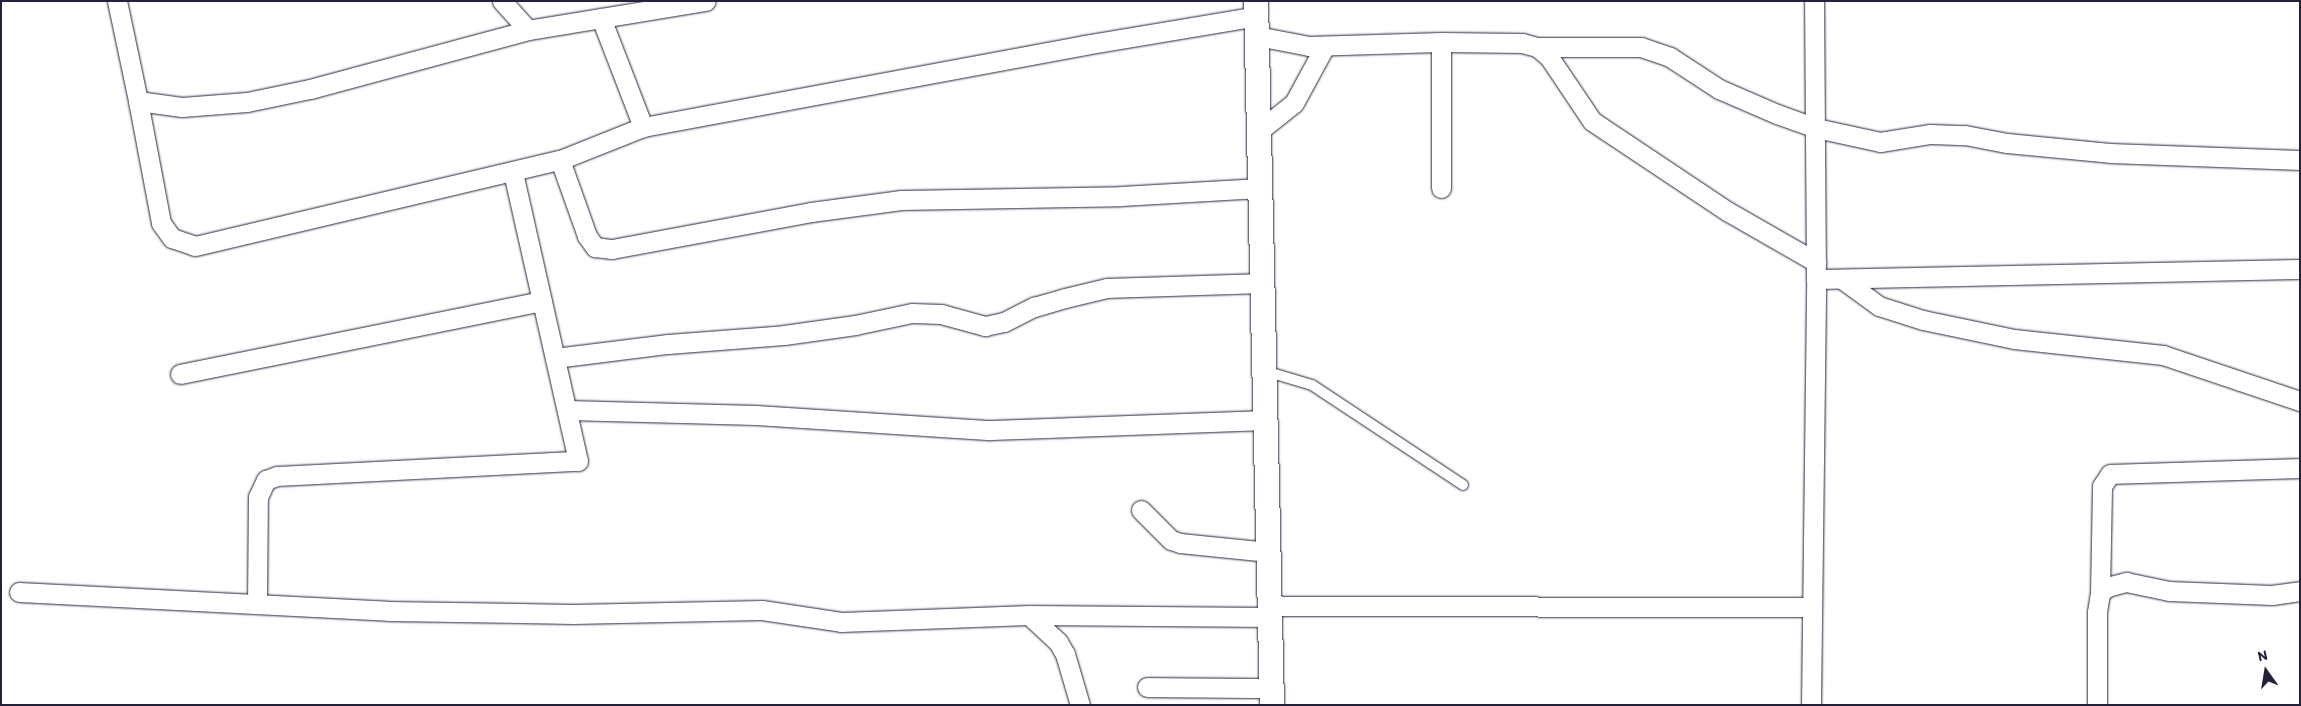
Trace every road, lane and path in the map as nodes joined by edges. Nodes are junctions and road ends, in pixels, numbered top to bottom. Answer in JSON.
{"nodes":[{"id":1,"x":117,"y":1,"type":"edge"},
{"id":2,"x":502,"y":1,"type":"edge"},
{"id":3,"x":706,"y":1,"type":"edge"},
{"id":4,"x":1814,"y":1,"type":"edge"},
{"id":5,"x":600,"y":18,"type":"junction"},
{"id":6,"x":1257,"y":18,"type":"edge"},
{"id":7,"x":528,"y":30,"type":"junction"},
{"id":8,"x":1441,"y":42,"type":"junction"},
{"id":9,"x":1325,"y":46,"type":"junction"},
{"id":10,"x":1537,"y":48,"type":"junction"},
{"id":11,"x":138,"y":101,"type":"junction"},
{"id":12,"x":643,"y":127,"type":"junction"},
{"id":13,"x":1816,"y":128,"type":"junction"},
{"id":14,"x":1260,"y":130,"type":"junction"},
{"id":15,"x":560,"y":160,"type":"junction"},
{"id":16,"x":2300,"y":160,"type":"edge"},
{"id":17,"x":513,"y":172,"type":"junction"},
{"id":18,"x":1260,"y":188,"type":"junction"},
{"id":19,"x":1441,"y":188,"type":"dead end"},
{"id":20,"x":1816,"y":270,"type":"junction"},
{"id":21,"x":2300,"y":270,"type":"edge"},
{"id":22,"x":1842,"y":279,"type":"junction"},
{"id":23,"x":1262,"y":283,"type":"junction"},
{"id":24,"x":542,"y":301,"type":"junction"},
{"id":25,"x":555,"y":358,"type":"junction"},
{"id":26,"x":1264,"y":371,"type":"junction"},
{"id":27,"x":180,"y":374,"type":"dead end"},
{"id":28,"x":2300,"y":401,"type":"edge"},
{"id":29,"x":567,"y":410,"type":"junction"},
{"id":30,"x":1266,"y":420,"type":"junction"},
{"id":31,"x":2300,"y":468,"type":"edge"},
{"id":32,"x":1463,"y":484,"type":"dead end"},
{"id":33,"x":1141,"y":510,"type":"dead end"},
{"id":34,"x":1270,"y":552,"type":"junction"},
{"id":35,"x":2300,"y":591,"type":"edge"},
{"id":36,"x":19,"y":592,"type":"dead end"},
{"id":37,"x":2100,"y":593,"type":"junction"},
{"id":38,"x":257,"y":604,"type":"junction"},
{"id":39,"x":1812,"y":607,"type":"junction"},
{"id":40,"x":1271,"y":612,"type":"junction"},
{"id":41,"x":1029,"y":615,"type":"junction"},
{"id":42,"x":1147,"y":687,"type":"dead end"},
{"id":43,"x":1272,"y":696,"type":"edge"},
{"id":44,"x":1080,"y":705,"type":"edge"},
{"id":45,"x":1811,"y":705,"type":"edge"},
{"id":46,"x":2097,"y":705,"type":"edge"}],
"edges":[{"from":1,"to":11,"type":"street"},
{"from":2,"to":7,"type":"street"},
{"from":3,"to":5,"type":"street"},
{"from":4,"to":13,"type":"street"},
{"from":5,"to":7,"type":"street"},
{"from":5,"to":12,"type":"street"},
{"from":6,"to":9,"type":"street"},
{"from":6,"to":12,"type":"street"},
{"from":6,"to":14,"type":"street"},
{"from":7,"to":11,"type":"street"},
{"from":8,"to":9,"type":"street"},
{"from":8,"to":10,"type":"street"},
{"from":8,"to":19,"type":"street"},
{"from":9,"to":14,"type":"street"},
{"from":10,"to":13,"type":"street"},
{"from":10,"to":20,"type":"street"},
{"from":11,"to":17,"type":"street"},
{"from":12,"to":15,"type":"street"},
{"from":13,"to":16,"type":"street"},
{"from":13,"to":20,"type":"street"},
{"from":14,"to":18,"type":"street"},
{"from":15,"to":17,"type":"street"},
{"from":15,"to":18,"type":"street"},
{"from":17,"to":24,"type":"street"},
{"from":18,"to":23,"type":"street"},
{"from":20,"to":22,"type":"street"},
{"from":20,"to":39,"type":"street"},
{"from":21,"to":22,"type":"street"},
{"from":22,"to":28,"type":"street"},
{"from":23,"to":25,"type":"street"},
{"from":23,"to":26,"type":"street"},
{"from":24,"to":25,"type":"street"},
{"from":24,"to":27,"type":"street"},
{"from":25,"to":29,"type":"street"},
{"from":26,"to":30,"type":"street"},
{"from":26,"to":32,"type":"lane"},
{"from":29,"to":30,"type":"street"},
{"from":29,"to":38,"type":"street"},
{"from":30,"to":34,"type":"street"},
{"from":31,"to":37,"type":"street"},
{"from":33,"to":34,"type":"street"},
{"from":34,"to":40,"type":"street"},
{"from":35,"to":37,"type":"street"},
{"from":36,"to":38,"type":"street"},
{"from":37,"to":46,"type":"street"},
{"from":38,"to":41,"type":"street"},
{"from":39,"to":40,"type":"street"},
{"from":39,"to":45,"type":"street"},
{"from":40,"to":41,"type":"street"},
{"from":40,"to":43,"type":"street"},
{"from":41,"to":44,"type":"street"},
{"from":42,"to":43,"type":"street"}]}
